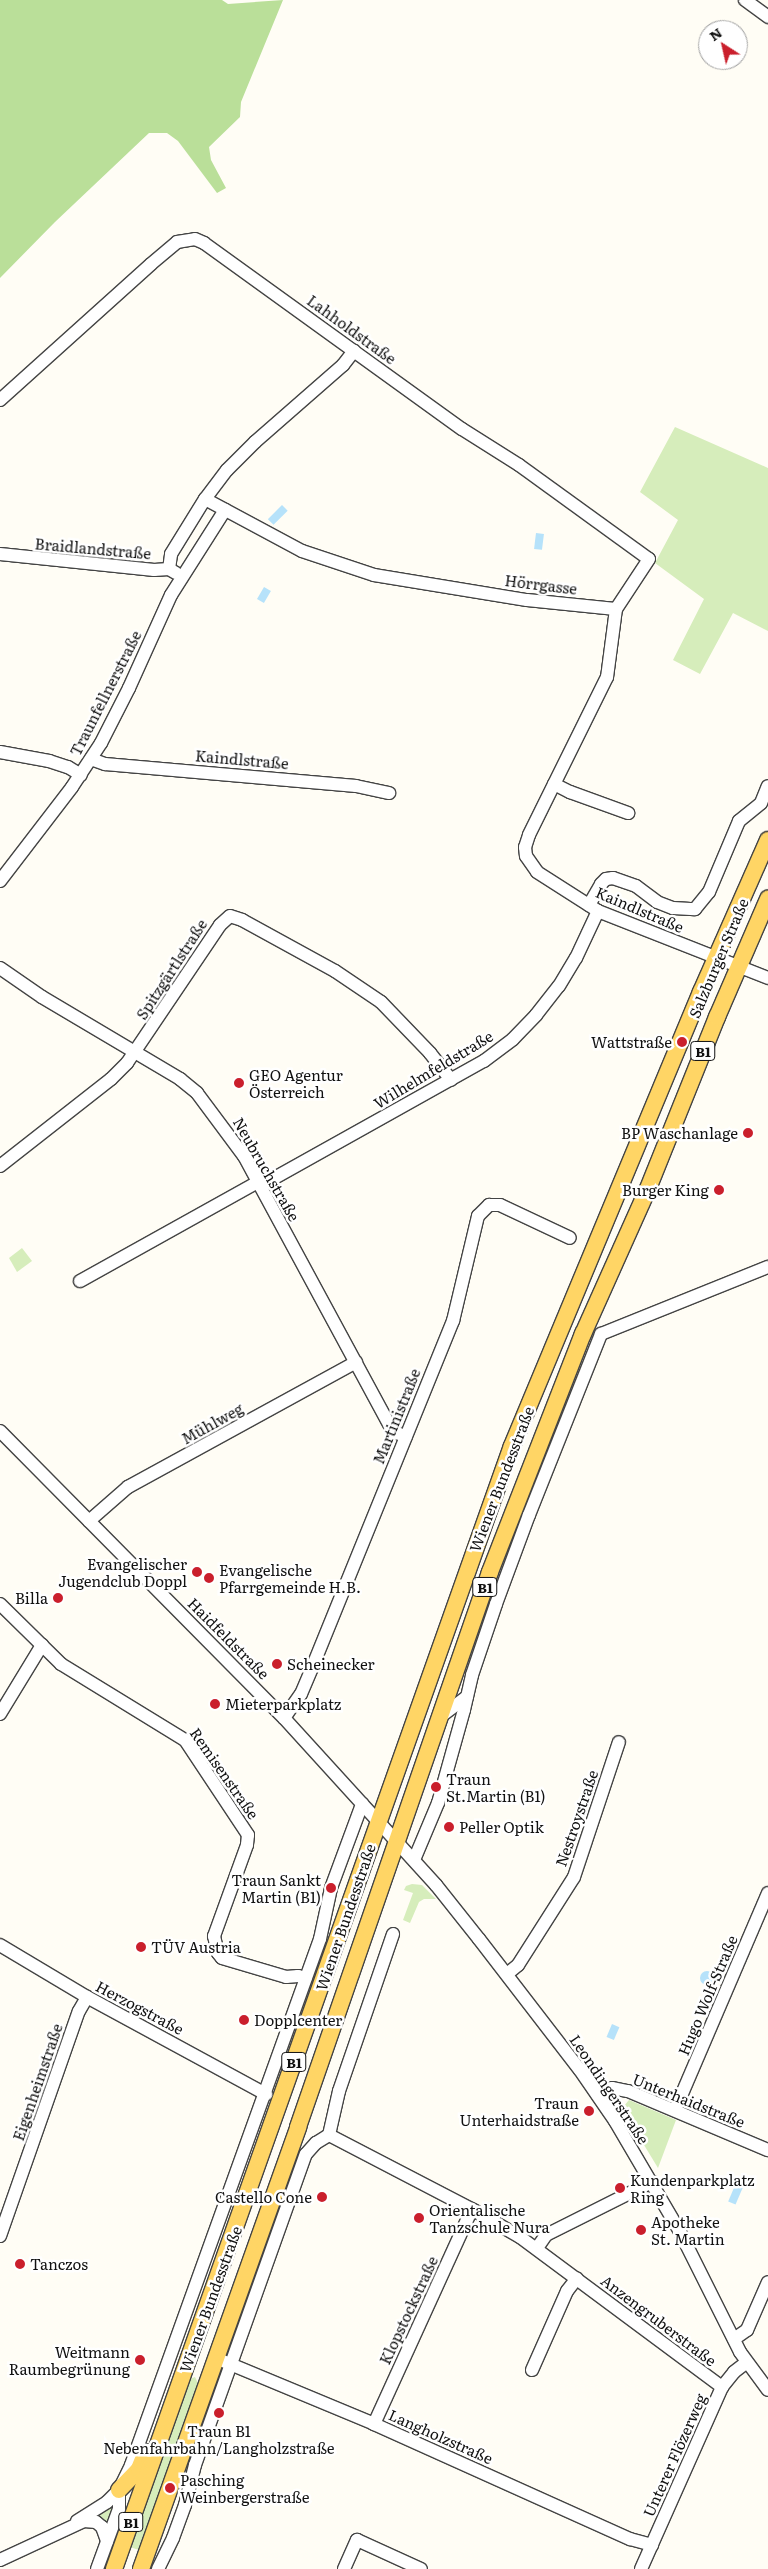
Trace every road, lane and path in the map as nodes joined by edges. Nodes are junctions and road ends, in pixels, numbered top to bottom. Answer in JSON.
{"nodes":[{"id":1,"x":745,"y":0,"type":"edge"},
{"id":2,"x":768,"y":17,"type":"edge"},
{"id":3,"x":354,"y":351,"type":"junction"},
{"id":4,"x":0,"y":400,"type":"edge"},
{"id":5,"x":205,"y":499,"type":"junction"},
{"id":6,"x":225,"y":510,"type":"junction"},
{"id":7,"x":0,"y":554,"type":"edge"},
{"id":8,"x":168,"y":569,"type":"junction"},
{"id":9,"x":182,"y":577,"type":"junction"},
{"id":10,"x":616,"y":609,"type":"junction"},
{"id":11,"x":0,"y":752,"type":"edge"},
{"id":12,"x":91,"y":759,"type":"junction"},
{"id":13,"x":81,"y":775,"type":"junction"},
{"id":14,"x":554,"y":784,"type":"junction"},
{"id":15,"x":768,"y":786,"type":"edge"},
{"id":16,"x":389,"y":793,"type":"dead end"},
{"id":17,"x":628,"y":813,"type":"dead end"},
{"id":18,"x":768,"y":840,"type":"edge"},
{"id":19,"x":0,"y":881,"type":"edge"},
{"id":20,"x":768,"y":899,"type":"edge"},
{"id":21,"x":593,"y":908,"type":"junction"},
{"id":22,"x":718,"y":959,"type":"junction"},
{"id":23,"x":739,"y":967,"type":"junction"},
{"id":24,"x":0,"y":968,"type":"edge"},
{"id":25,"x":768,"y":978,"type":"edge"},
{"id":26,"x":134,"y":1053,"type":"junction"},
{"id":27,"x":451,"y":1080,"type":"junction"},
{"id":28,"x":0,"y":1166,"type":"edge"},
{"id":29,"x":259,"y":1184,"type":"junction"},
{"id":30,"x":570,"y":1238,"type":"dead end"},
{"id":31,"x":768,"y":1267,"type":"edge"},
{"id":32,"x":80,"y":1281,"type":"dead end"},
{"id":33,"x":562,"y":1324,"type":"joint"},
{"id":34,"x":583,"y":1334,"type":"joint"},
{"id":35,"x":356,"y":1362,"type":"junction"},
{"id":36,"x":0,"y":1431,"type":"edge"},
{"id":37,"x":406,"y":1436,"type":"junction"},
{"id":38,"x":89,"y":1521,"type":"junction"},
{"id":39,"x":0,"y":1604,"type":"edge"},
{"id":40,"x":42,"y":1645,"type":"junction"},
{"id":41,"x":467,"y":1697,"type":"junction"},
{"id":42,"x":0,"y":1714,"type":"edge"},
{"id":43,"x":440,"y":1717,"type":"junction"},
{"id":44,"x":284,"y":1718,"type":"junction"},
{"id":45,"x":619,"y":1742,"type":"dead end"},
{"id":46,"x":362,"y":1804,"type":"junction"},
{"id":47,"x":388,"y":1832,"type":"junction"},
{"id":48,"x":414,"y":1860,"type":"junction"},
{"id":49,"x":768,"y":1893,"type":"edge"},
{"id":50,"x":393,"y":1934,"type":"dead end"},
{"id":51,"x":0,"y":1946,"type":"edge"},
{"id":52,"x":507,"y":1974,"type":"junction"},
{"id":53,"x":306,"y":1978,"type":"junction"},
{"id":54,"x":87,"y":1997,"type":"junction"},
{"id":55,"x":266,"y":2094,"type":"junction"},
{"id":56,"x":597,"y":2094,"type":"junction"},
{"id":57,"x":675,"y":2110,"type":"junction"},
{"id":58,"x":329,"y":2135,"type":"junction"},
{"id":59,"x":768,"y":2150,"type":"edge"},
{"id":60,"x":652,"y":2182,"type":"junction"},
{"id":61,"x":472,"y":2209,"type":"junction"},
{"id":62,"x":0,"y":2236,"type":"edge"},
{"id":63,"x":537,"y":2248,"type":"junction"},
{"id":64,"x":577,"y":2278,"type":"junction"},
{"id":65,"x":768,"y":2282,"type":"edge"},
{"id":66,"x":209,"y":2303,"type":"junction"},
{"id":67,"x":734,"y":2339,"type":"junction"},
{"id":68,"x":224,"y":2361,"type":"junction"},
{"id":69,"x":747,"y":2362,"type":"junction"},
{"id":70,"x":532,"y":2370,"type":"dead end"},
{"id":71,"x":722,"y":2387,"type":"junction"},
{"id":72,"x":768,"y":2390,"type":"edge"},
{"id":73,"x":374,"y":2424,"type":"junction"},
{"id":74,"x":119,"y":2490,"type":"junction"},
{"id":75,"x":70,"y":2526,"type":"junction"},
{"id":76,"x":107,"y":2541,"type":"junction"},
{"id":77,"x":652,"y":2545,"type":"junction"},
{"id":78,"x":0,"y":2560,"type":"edge"},
{"id":79,"x":0,"y":2565,"type":"edge"},
{"id":80,"x":2,"y":2569,"type":"edge"},
{"id":81,"x":97,"y":2569,"type":"edge"},
{"id":82,"x":114,"y":2569,"type":"edge"},
{"id":83,"x":141,"y":2569,"type":"edge"},
{"id":84,"x":158,"y":2569,"type":"edge"},
{"id":85,"x":344,"y":2569,"type":"edge"},
{"id":86,"x":421,"y":2569,"type":"edge"},
{"id":87,"x":641,"y":2569,"type":"edge"}],
"edges":[{"from":1,"to":2,"type":"street"},
{"from":3,"to":4,"type":"street","name":"Lahholdstraße"},
{"from":3,"to":5,"type":"street"},
{"from":3,"to":10,"type":"street","name":"Lahholdstraße"},
{"from":5,"to":6,"type":"street","name":"Hörrgasse"},
{"from":5,"to":8,"type":"street"},
{"from":6,"to":9,"type":"street","name":"Traunfellnerstraße"},
{"from":6,"to":10,"type":"street","name":"Hörrgasse"},
{"from":7,"to":8,"type":"street","name":"Braidlandstraße"},
{"from":8,"to":9,"type":"street","name":"Braidlandstraße"},
{"from":9,"to":12,"type":"street","name":"Traunfellnerstraße"},
{"from":10,"to":14,"type":"street"},
{"from":11,"to":13,"type":"street"},
{"from":12,"to":13,"type":"street","name":"Traunfellnerstraße"},
{"from":12,"to":16,"type":"street","name":"Kaindlstraße"},
{"from":13,"to":19,"type":"street","name":"Traunfellnerstraße"},
{"from":14,"to":17,"type":"street"},
{"from":14,"to":21,"type":"street","name":"Kaindlstraße"},
{"from":15,"to":21,"type":"street"},
{"from":18,"to":22,"type":"main road","name":"Salzburger Straße","number":"B1"},
{"from":20,"to":23,"type":"main road","name":"Salzburger Straße","number":"B1"},
{"from":21,"to":22,"type":"street","name":"Kaindlstraße"},
{"from":21,"to":27,"type":"street","name":"Wilhelmfeldstraße"},
{"from":22,"to":23,"type":"street"},
{"from":22,"to":33,"type":"main road","name":"Salzburger Straße","number":"B1"},
{"from":23,"to":25,"type":"street"},
{"from":23,"to":34,"type":"main road","name":"Salzburger Straße","number":"B1"},
{"from":24,"to":26,"type":"street","name":"Neubruchstraße"},
{"from":26,"to":27,"type":"street","name":"Spitzgärtlstraße"},
{"from":26,"to":28,"type":"street","name":"Spitzgärtlstraße"},
{"from":26,"to":29,"type":"street","name":"Neubruchstraße"},
{"from":27,"to":29,"type":"street","name":"Wilhelmfeldstraße"},
{"from":29,"to":32,"type":"street","name":"Wilhelmfeldstraße"},
{"from":29,"to":35,"type":"street","name":"Neubruchstraße"},
{"from":30,"to":37,"type":"street","name":"Martinistraße"},
{"from":31,"to":41,"type":"street"},
{"from":33,"to":47,"type":"main road","name":"Wiener Bundesstraße","number":"B1"},
{"from":34,"to":43,"type":"main road","name":"Wiener Bundesstraße","number":"B1"},
{"from":35,"to":37,"type":"street","name":"Neubruchstraße"},
{"from":35,"to":38,"type":"street","name":"Mühlweg"},
{"from":36,"to":38,"type":"street","name":"Haidfeldstraße"},
{"from":37,"to":44,"type":"street","name":"Martinistraße"},
{"from":38,"to":44,"type":"street","name":"Haidfeldstraße"},
{"from":39,"to":40,"type":"street","name":"Remisenstraße"},
{"from":40,"to":42,"type":"street"},
{"from":40,"to":53,"type":"street","name":"Remisenstraße"},
{"from":41,"to":43,"type":"street"},
{"from":41,"to":48,"type":"street"},
{"from":43,"to":47,"type":"main road","name":"Wiener Bundesstraße","number":"B1"},
{"from":44,"to":46,"type":"street","name":"Haidfeldstraße"},
{"from":45,"to":52,"type":"street","name":"Nestroystraße"},
{"from":46,"to":47,"type":"street","name":"Haidfeldstraße"},
{"from":46,"to":53,"type":"street","name":"Wiener Bundesstraße"},
{"from":47,"to":48,"type":"street","name":"Leondingerstraße"},
{"from":47,"to":66,"type":"main road","name":"Wiener Bundesstraße","number":"B1"},
{"from":47,"to":68,"type":"main road","name":"Wiener Bundesstraße","number":"B1"},
{"from":48,"to":52,"type":"street","name":"Leondingerstraße"},
{"from":49,"to":57,"type":"street","name":"Hugo Wolf-Straße"},
{"from":50,"to":58,"type":"street"},
{"from":51,"to":54,"type":"street","name":"Herzogstraße"},
{"from":52,"to":56,"type":"street","name":"Leondingerstraße"},
{"from":53,"to":55,"type":"street","name":"Wiener Bundesstraße"},
{"from":54,"to":55,"type":"street","name":"Herzogstraße"},
{"from":54,"to":62,"type":"street","name":"Eigenheimstraße"},
{"from":55,"to":74,"type":"street","name":"Wiener Bundesstraße"},
{"from":56,"to":57,"type":"street","name":"Unterhaidstraße"},
{"from":56,"to":60,"type":"street","name":"Leondingerstraße"},
{"from":57,"to":59,"type":"street","name":"Unterhaidstraße"},
{"from":58,"to":61,"type":"street","name":"Anzengruberstraße"},
{"from":58,"to":68,"type":"street","name":"Wiener Bundesstraße"},
{"from":60,"to":63,"type":"street"},
{"from":60,"to":67,"type":"street","name":"Leondingerstraße"},
{"from":61,"to":63,"type":"street","name":"Anzengruberstraße"},
{"from":61,"to":73,"type":"street","name":"Klopstockstraße"},
{"from":63,"to":64,"type":"street","name":"Anzengruberstraße"},
{"from":64,"to":70,"type":"street","name":"Anzengruberstraße"},
{"from":64,"to":71,"type":"street","name":"Anzengruberstraße"},
{"from":65,"to":67,"type":"street"},
{"from":66,"to":74,"type":"main road"},
{"from":66,"to":82,"type":"main road","name":"Wiener Bundesstraße","number":"B1"},
{"from":67,"to":69,"type":"street","name":"Leondingerstraße"},
{"from":68,"to":73,"type":"street","name":"Langholzstraße"},
{"from":68,"to":83,"type":"main road","name":"Wiener Bundesstraße","number":"B1"},
{"from":68,"to":84,"type":"street","name":"Wiener Bundesstraße"},
{"from":69,"to":71,"type":"street","name":"Unterer Flözerweg"},
{"from":69,"to":72,"type":"street","name":"Leondingerstraße"},
{"from":71,"to":77,"type":"street","name":"Unterer Flözerweg"},
{"from":73,"to":77,"type":"street","name":"Langholzstraße"},
{"from":74,"to":75,"type":"street"},
{"from":74,"to":76,"type":"street","name":"Wiener Bundesstraße"},
{"from":75,"to":76,"type":"street"},
{"from":75,"to":78,"type":"street"},
{"from":76,"to":81,"type":"street","name":"Wiener Bundesstraße"},
{"from":77,"to":87,"type":"street","name":"Unterer Flözerweg"},
{"from":79,"to":80,"type":"street"},
{"from":85,"to":86,"type":"street"}]}
